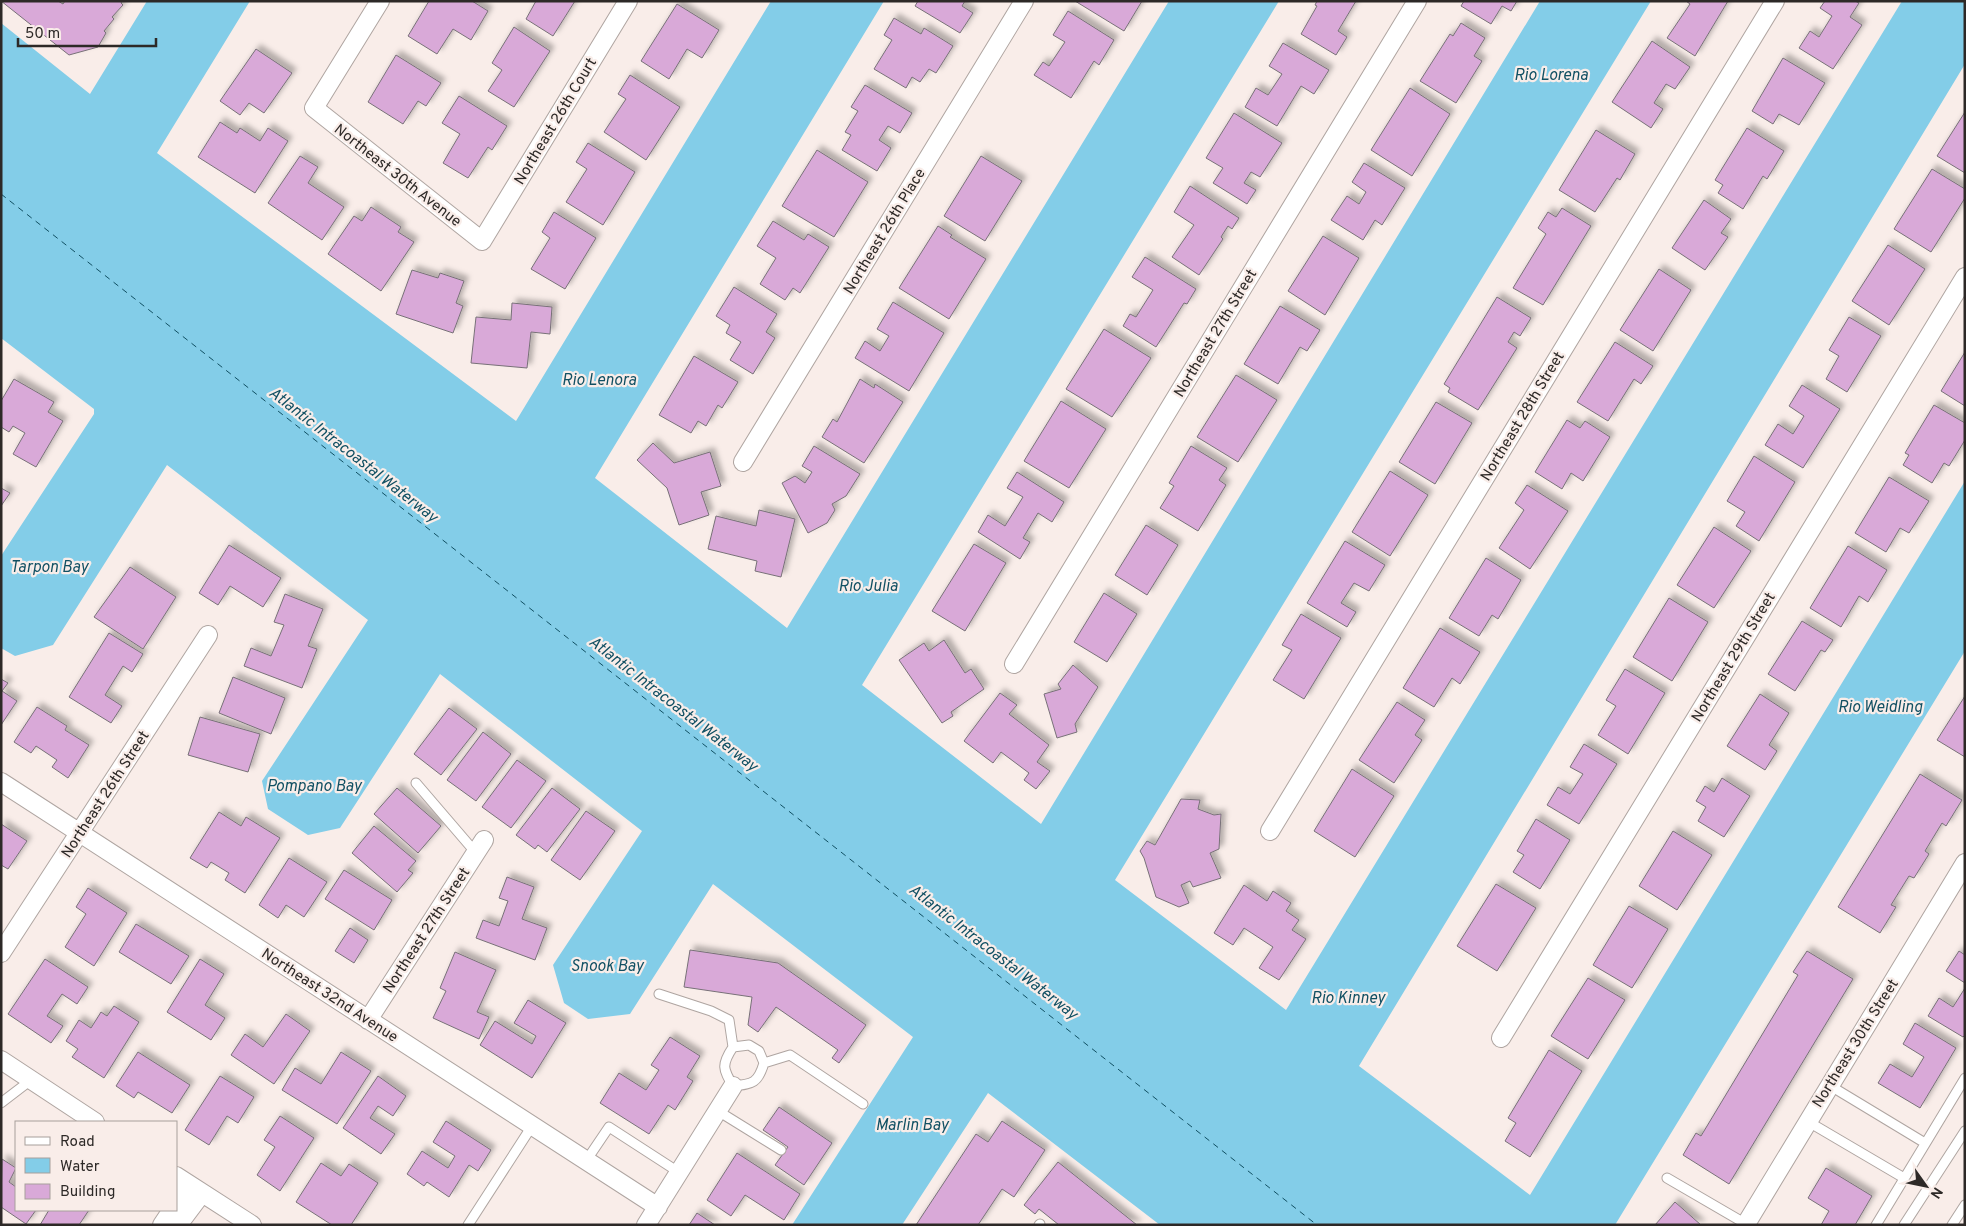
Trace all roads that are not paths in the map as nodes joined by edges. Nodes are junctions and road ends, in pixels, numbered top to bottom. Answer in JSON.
{"nodes":[{"id":1,"x":380,"y":1,"type":"edge"},
{"id":2,"x":628,"y":1,"type":"edge"},
{"id":3,"x":1024,"y":1,"type":"edge"},
{"id":4,"x":1417,"y":1,"type":"edge"},
{"id":5,"x":1775,"y":1,"type":"edge"},
{"id":6,"x":482,"y":241,"type":"joint"},
{"id":7,"x":1965,"y":277,"type":"edge"},
{"id":8,"x":743,"y":462,"type":"dead end"},
{"id":9,"x":208,"y":635,"type":"dead end"},
{"id":10,"x":1014,"y":664,"type":"dead end"},
{"id":11,"x":1,"y":782,"type":"edge"},
{"id":12,"x":416,"y":783,"type":"dead end"},
{"id":13,"x":1270,"y":832,"type":"dead end"},
{"id":14,"x":80,"y":833,"type":"junction"},
{"id":15,"x":480,"y":847,"type":"joint"},
{"id":16,"x":1965,"y":863,"type":"edge"},
{"id":17,"x":1,"y":953,"type":"edge"},
{"id":18,"x":659,"y":994,"type":"dead end"},
{"id":19,"x":368,"y":1020,"type":"junction"},
{"id":20,"x":1501,"y":1038,"type":"dead end"},
{"id":21,"x":733,"y":1047,"type":"junction"},
{"id":22,"x":1,"y":1060,"type":"edge"},
{"id":23,"x":764,"y":1063,"type":"junction"},
{"id":24,"x":1965,"y":1078,"type":"edge"},
{"id":25,"x":31,"y":1080,"type":"junction"},
{"id":26,"x":1829,"y":1085,"type":"junction"},
{"id":27,"x":733,"y":1086,"type":"junction"},
{"id":28,"x":1,"y":1103,"type":"edge"},
{"id":29,"x":863,"y":1104,"type":"dead end"},
{"id":30,"x":718,"y":1111,"type":"junction"},
{"id":31,"x":93,"y":1121,"type":"edge"},
{"id":32,"x":1807,"y":1121,"type":"junction"},
{"id":33,"x":532,"y":1126,"type":"junction"},
{"id":34,"x":1965,"y":1131,"type":"edge"},
{"id":35,"x":1925,"y":1143,"type":"junction"},
{"id":36,"x":781,"y":1150,"type":"dead end"},
{"id":37,"x":586,"y":1160,"type":"junction"},
{"id":38,"x":680,"y":1173,"type":"junction"},
{"id":39,"x":1667,"y":1178,"type":"dead end"},
{"id":40,"x":1904,"y":1178,"type":"junction"},
{"id":41,"x":189,"y":1184,"type":"edge"},
{"id":42,"x":178,"y":1199,"type":"edge"},
{"id":43,"x":1965,"y":1206,"type":"edge"},
{"id":44,"x":658,"y":1207,"type":"junction"},
{"id":45,"x":171,"y":1211,"type":"edge"},
{"id":46,"x":1746,"y":1224,"type":"edge"},
{"id":47,"x":162,"y":1225,"type":"edge"},
{"id":48,"x":178,"y":1225,"type":"edge"},
{"id":49,"x":252,"y":1225,"type":"edge"},
{"id":50,"x":468,"y":1225,"type":"edge"},
{"id":51,"x":646,"y":1225,"type":"edge"},
{"id":52,"x":1876,"y":1225,"type":"edge"},
{"id":53,"x":1904,"y":1225,"type":"edge"},
{"id":54,"x":1952,"y":1225,"type":"edge"}],
"edges":[{"from":1,"to":6,"type":"street","name":"Northeast 30th Avenue"},
{"from":2,"to":6,"type":"street","name":"Northeast 26th Court"},
{"from":3,"to":8,"type":"street","name":"Northeast 26th Place"},
{"from":4,"to":10,"type":"street","name":"Northeast 27th Street"},
{"from":5,"to":13,"type":"street","name":"Northeast 28th Street"},
{"from":7,"to":20,"type":"street","name":"Northeast 29th Street"},
{"from":9,"to":14,"type":"street","name":"Northeast 26th Street"},
{"from":11,"to":14,"type":"street","name":"Northeast 32nd Avenue"},
{"from":12,"to":15,"type":"lane"},
{"from":14,"to":17,"type":"street","name":"Northeast 26th Street"},
{"from":14,"to":19,"type":"street","name":"Northeast 32nd Avenue"},
{"from":15,"to":19,"type":"street","name":"Northeast 27th Street"},
{"from":16,"to":26,"type":"street","name":"Northeast 30th Street"},
{"from":18,"to":21,"type":"lane"},
{"from":19,"to":33,"type":"street","name":"Northeast 32nd Avenue"},
{"from":21,"to":23,"type":"lane"},
{"from":21,"to":27,"type":"lane"},
{"from":22,"to":25,"type":"street"},
{"from":23,"to":27,"type":"lane"},
{"from":23,"to":29,"type":"lane"},
{"from":24,"to":35,"type":"lane"},
{"from":25,"to":28,"type":"lane"},
{"from":25,"to":31,"type":"street"},
{"from":26,"to":32,"type":"street","name":"Northeast 30th Street"},
{"from":26,"to":35,"type":"lane"},
{"from":27,"to":30,"type":"street"},
{"from":30,"to":36,"type":"lane"},
{"from":30,"to":38,"type":"street"},
{"from":32,"to":40,"type":"lane"},
{"from":32,"to":46,"type":"street","name":"Northeast 30th Street"},
{"from":33,"to":37,"type":"street","name":"Northeast 32nd Avenue"},
{"from":33,"to":50,"type":"lane"},
{"from":34,"to":53,"type":"lane"},
{"from":35,"to":40,"type":"lane"},
{"from":37,"to":38,"type":"lane"},
{"from":37,"to":44,"type":"street","name":"Northeast 32nd Avenue"},
{"from":38,"to":44,"type":"street"},
{"from":39,"to":46,"type":"lane"},
{"from":40,"to":52,"type":"lane"},
{"from":41,"to":42,"type":"street"},
{"from":41,"to":48,"type":"street"},
{"from":41,"to":49,"type":"street"},
{"from":43,"to":54,"type":"lane"},
{"from":44,"to":51,"type":"street"},
{"from":45,"to":47,"type":"street"}]}
